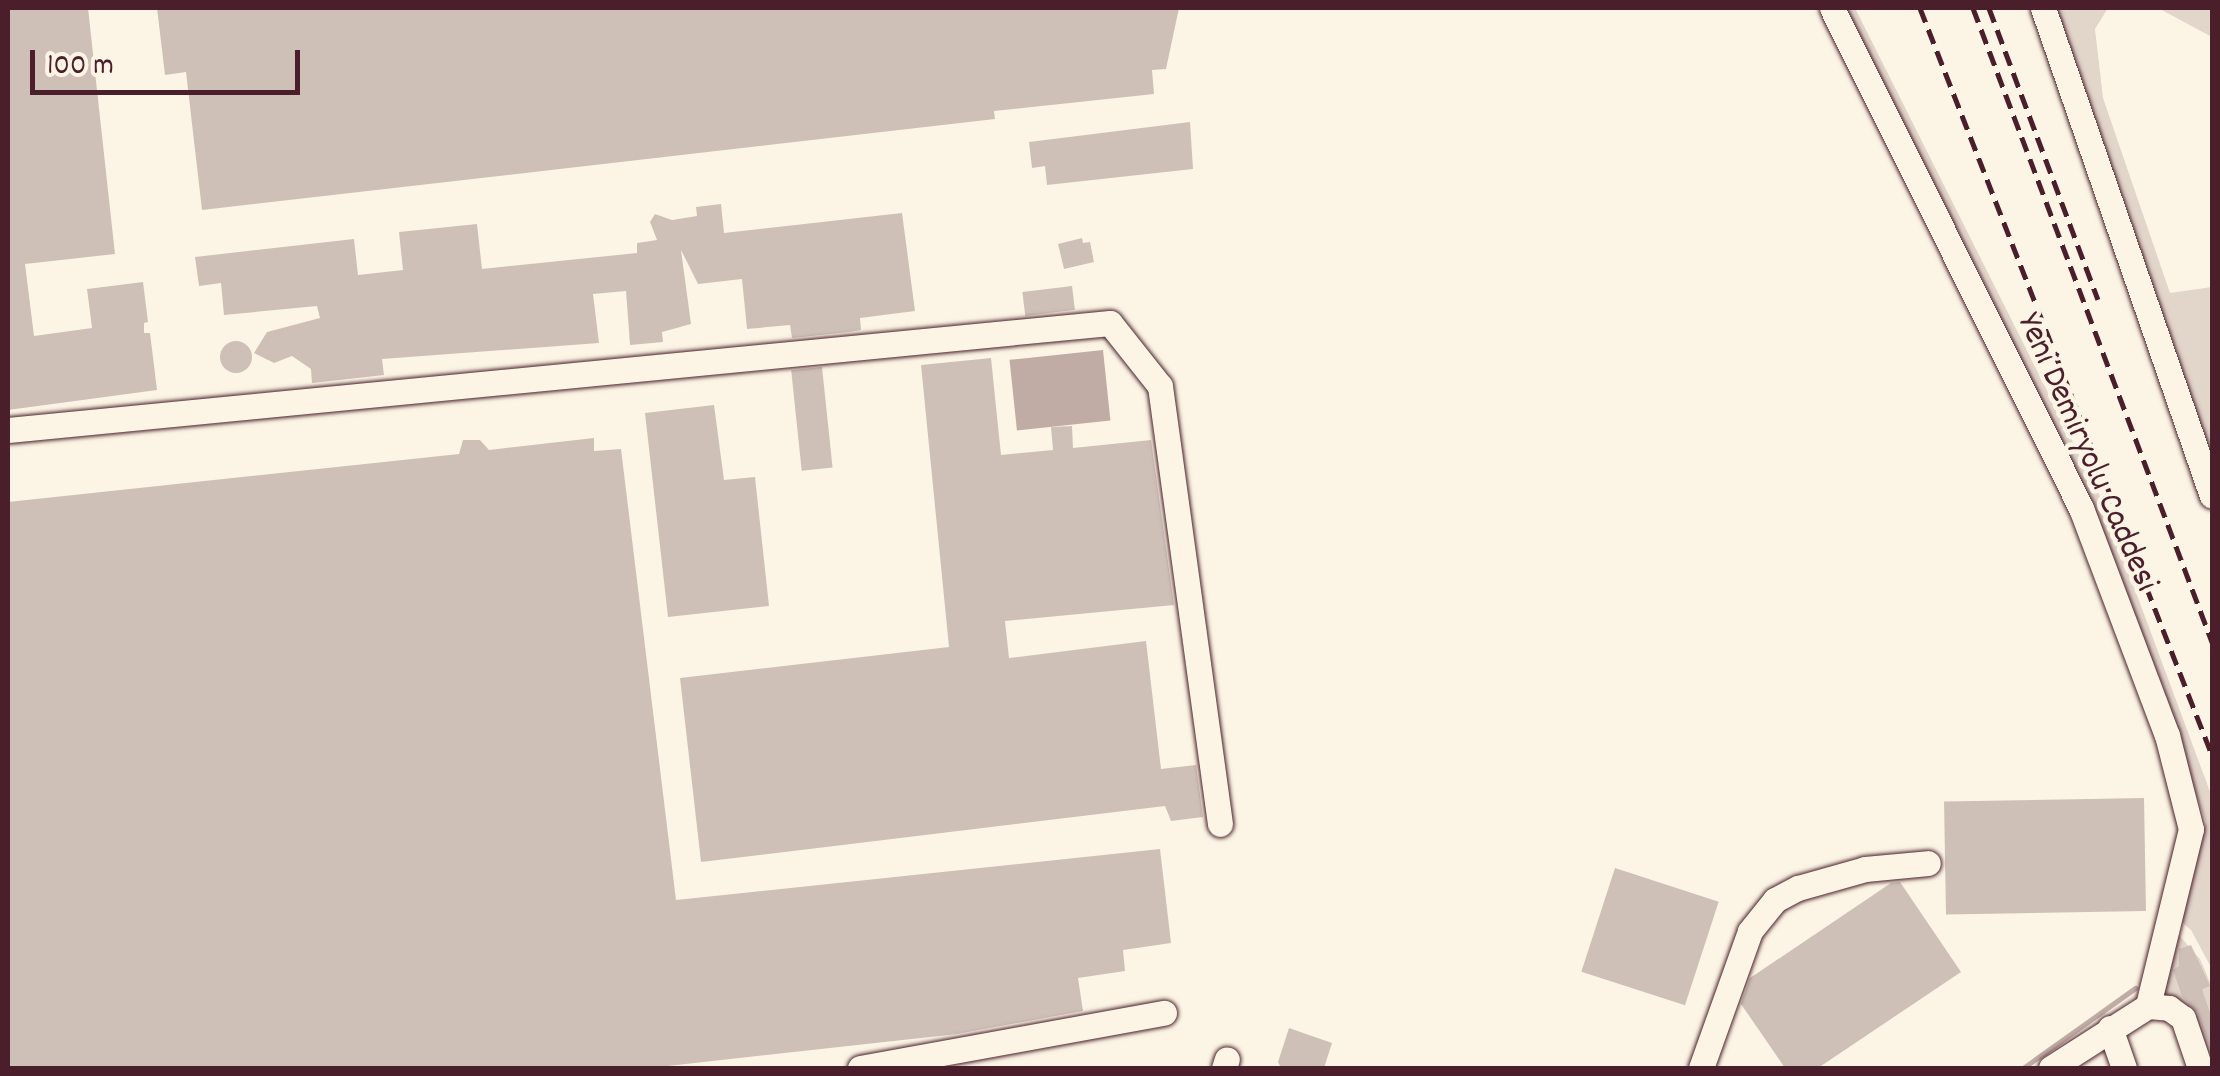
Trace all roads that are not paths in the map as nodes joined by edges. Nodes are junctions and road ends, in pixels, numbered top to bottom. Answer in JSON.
{"nodes":[{"id":1,"x":1832,"y":8,"type":"edge"},
{"id":2,"x":2042,"y":8,"type":"edge"},
{"id":3,"x":8,"y":430,"type":"edge"},
{"id":4,"x":2212,"y":496,"type":"edge"},
{"id":5,"x":1220,"y":824,"type":"dead end"},
{"id":6,"x":1928,"y":863,"type":"dead end"},
{"id":7,"x":2148,"y":1006,"type":"junction"},
{"id":8,"x":1164,"y":1013,"type":"dead end"},
{"id":9,"x":2110,"y":1028,"type":"junction"},
{"id":10,"x":860,"y":1068,"type":"edge"},
{"id":11,"x":1701,"y":1068,"type":"edge"},
{"id":12,"x":2051,"y":1068,"type":"edge"},
{"id":13,"x":2124,"y":1068,"type":"edge"},
{"id":14,"x":2200,"y":1068,"type":"edge"}],
"edges":[{"from":1,"to":7,"type":"street","name":"Yeni Demiryolu Caddesi"},
{"from":2,"to":4,"type":"street"},
{"from":3,"to":5,"type":"street"},
{"from":6,"to":11,"type":"street"},
{"from":7,"to":9,"type":"street"},
{"from":7,"to":14,"type":"street"},
{"from":8,"to":10,"type":"street"},
{"from":9,"to":12,"type":"street"},
{"from":9,"to":13,"type":"street"}]}
